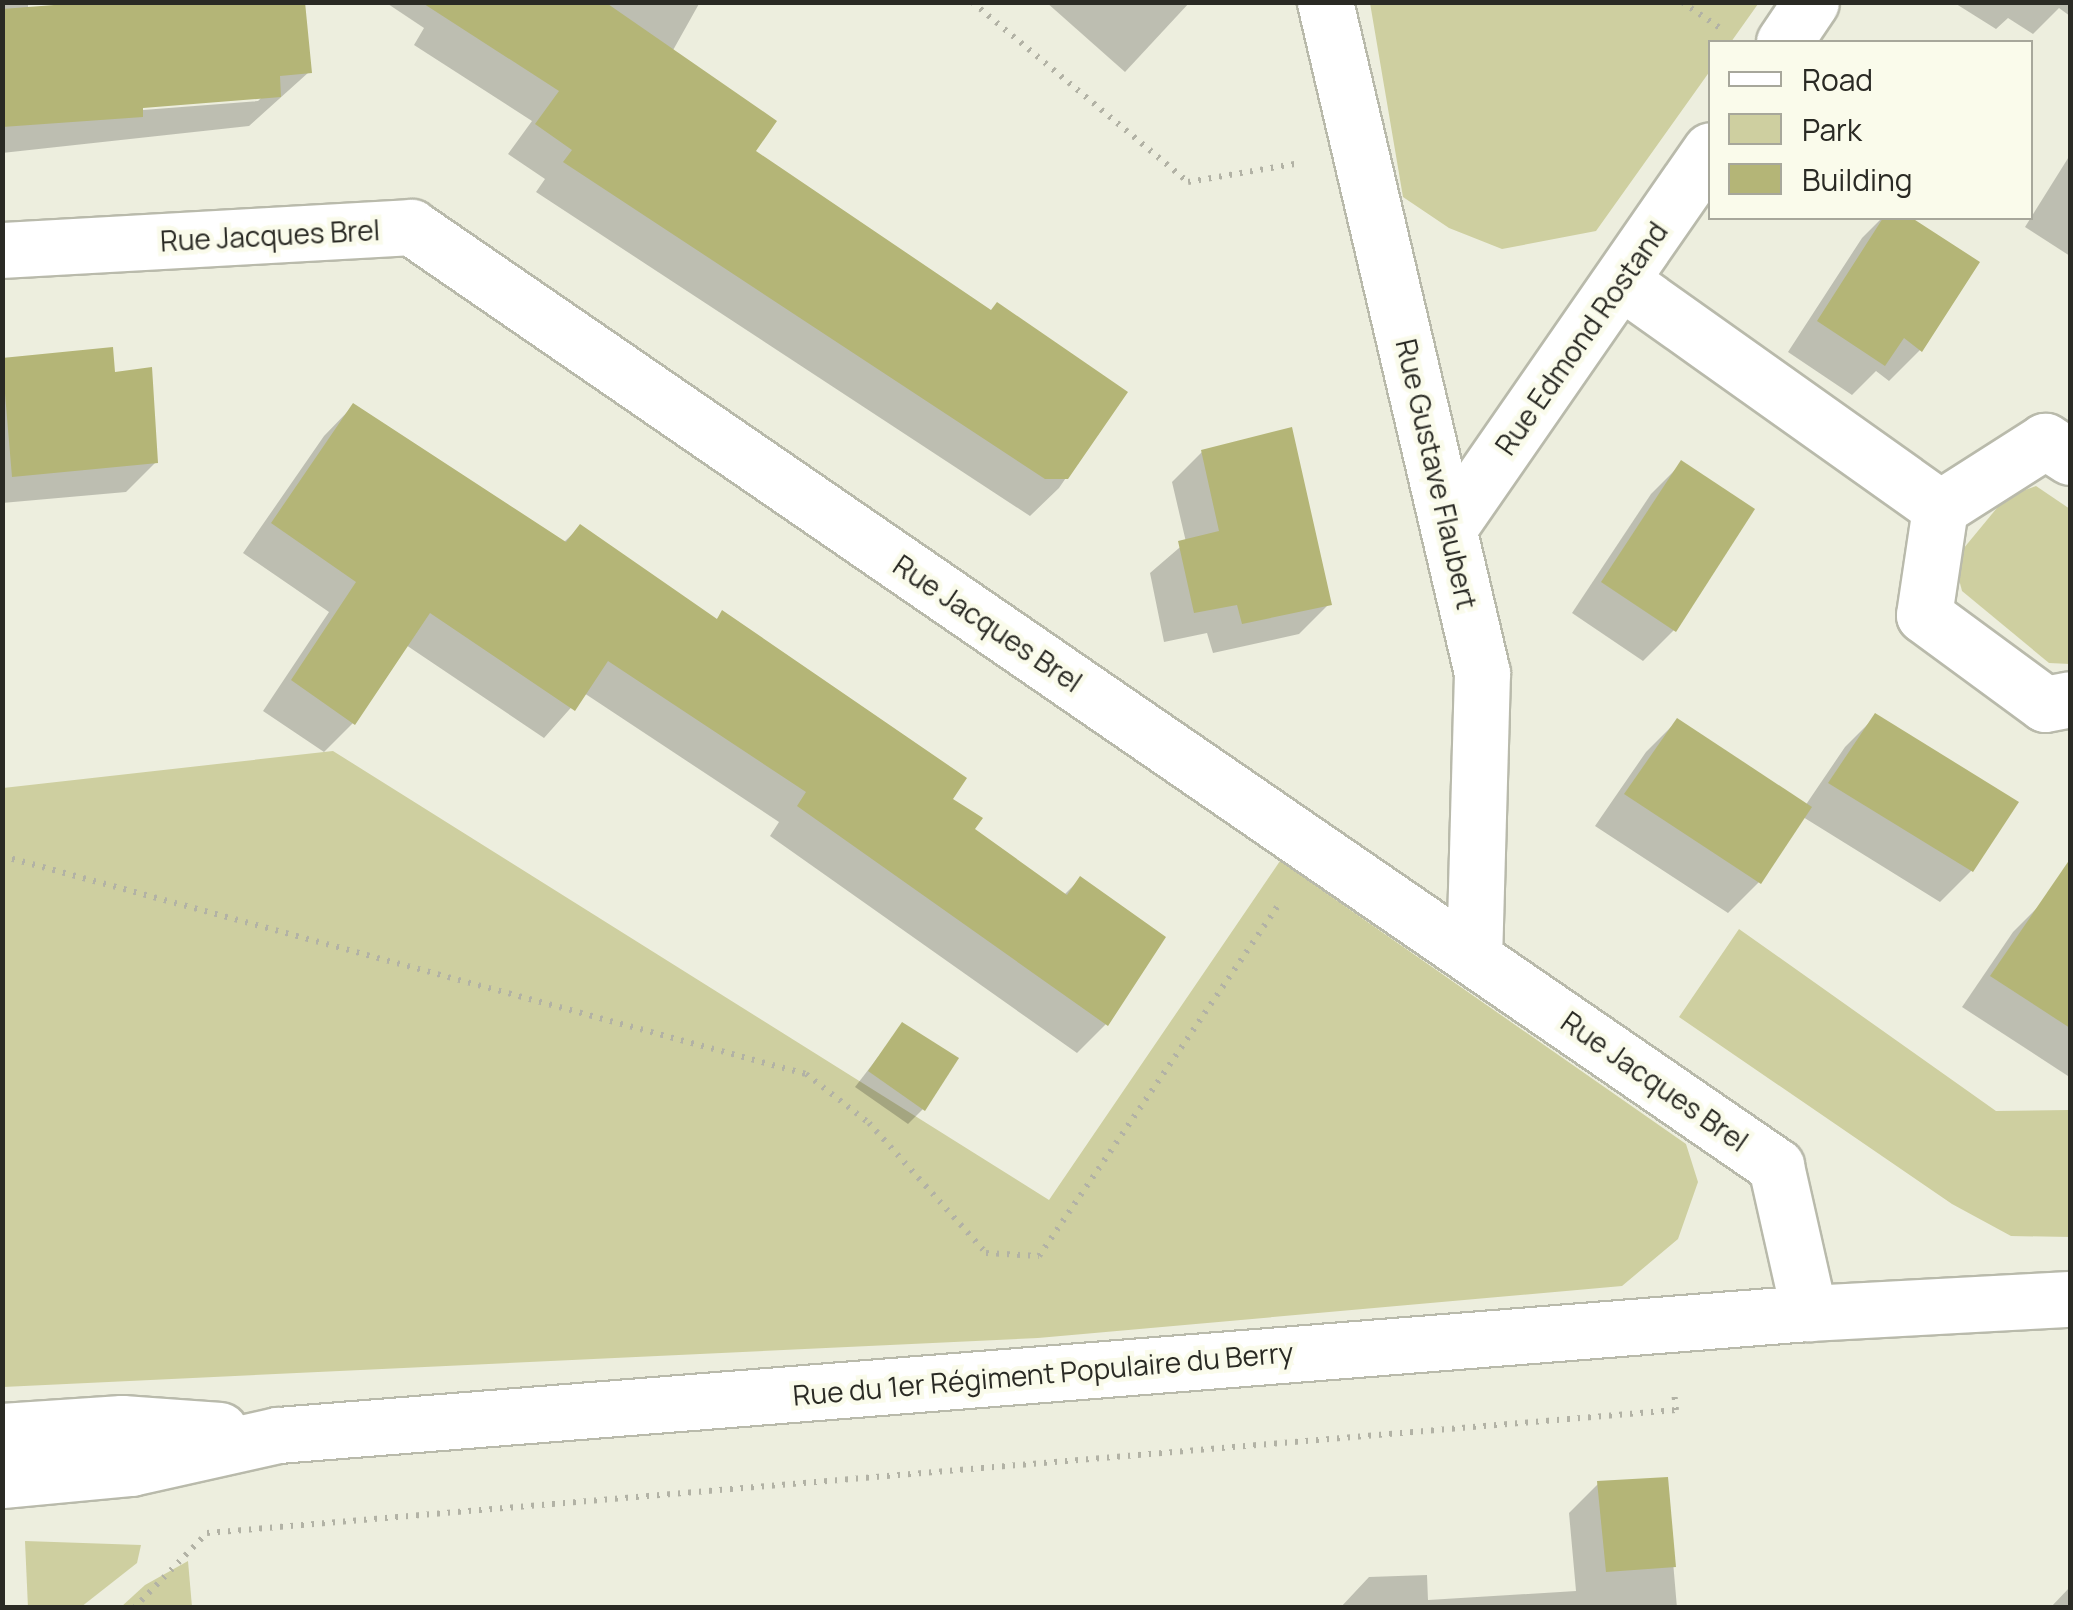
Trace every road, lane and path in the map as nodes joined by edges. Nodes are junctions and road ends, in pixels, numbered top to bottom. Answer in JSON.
{"nodes":[{"id":1,"x":972,"y":2,"type":"edge"},
{"id":2,"x":1325,"y":2,"type":"edge"},
{"id":3,"x":1682,"y":2,"type":"edge"},
{"id":4,"x":1811,"y":2,"type":"edge"},
{"id":5,"x":1727,"y":32,"type":"dead end"},
{"id":6,"x":1785,"y":40,"type":"edge"},
{"id":7,"x":1361,"y":152,"type":"junction"},
{"id":8,"x":1708,"y":153,"type":"edge"},
{"id":9,"x":2,"y":250,"type":"edge"},
{"id":10,"x":1621,"y":281,"type":"junction"},
{"id":11,"x":2070,"y":457,"type":"edge"},
{"id":12,"x":1940,"y":508,"type":"junction"},
{"id":13,"x":1450,"y":526,"type":"junction"},
{"id":14,"x":2070,"y":699,"type":"edge"},
{"id":15,"x":1317,"y":848,"type":"junction"},
{"id":16,"x":2,"y":856,"type":"edge"},
{"id":17,"x":1474,"y":953,"type":"junction"},
{"id":18,"x":2070,"y":1299,"type":"edge"},
{"id":19,"x":1808,"y":1313,"type":"junction"},
{"id":20,"x":1666,"y":1325,"type":"junction"},
{"id":21,"x":2,"y":1431,"type":"edge"},
{"id":22,"x":278,"y":1435,"type":"junction"},
{"id":23,"x":2,"y":1480,"type":"edge"},
{"id":24,"x":134,"y":1608,"type":"edge"}],
"edges":[{"from":1,"to":7,"type":"path"},
{"from":2,"to":7,"type":"street","name":"Rue Gustave Flaubert"},
{"from":3,"to":5,"type":"path"},
{"from":4,"to":6,"type":"street"},
{"from":7,"to":13,"type":"street","name":"Rue Gustave Flaubert"},
{"from":8,"to":10,"type":"street","name":"Rue Edmond Rostand"},
{"from":9,"to":15,"type":"street","name":"Rue Jacques Brel"},
{"from":10,"to":12,"type":"street"},
{"from":10,"to":13,"type":"street","name":"Rue Edmond Rostand"},
{"from":11,"to":12,"type":"street"},
{"from":12,"to":14,"type":"street"},
{"from":13,"to":17,"type":"street","name":"Rue Gustave Flaubert"},
{"from":15,"to":16,"type":"path"},
{"from":15,"to":17,"type":"street","name":"Rue Jacques Brel"},
{"from":17,"to":19,"type":"street","name":"Rue Jacques Brel"},
{"from":18,"to":19,"type":"street","name":"Rue du 1er Régiment Populaire du Berry"},
{"from":19,"to":20,"type":"street","name":"Rue du 1er Régiment Populaire du Berry"},
{"from":20,"to":22,"type":"street","name":"Rue du 1er Régiment Populaire du Berry"},
{"from":20,"to":24,"type":"path"},
{"from":21,"to":22,"type":"street","name":"Rue du 1er Régiment Populaire du Berry"},
{"from":22,"to":23,"type":"street","name":"Rue du 1er Régiment Populaire du Berry"}]}
